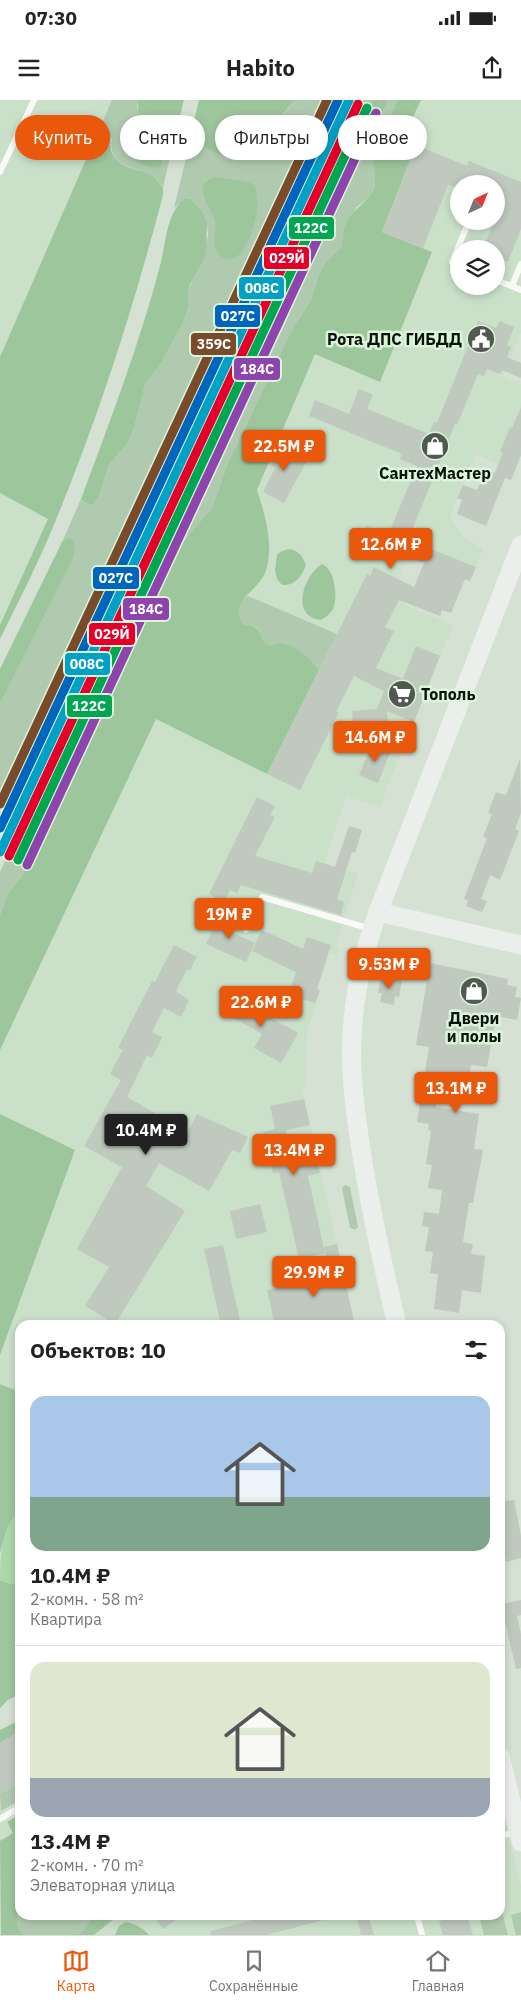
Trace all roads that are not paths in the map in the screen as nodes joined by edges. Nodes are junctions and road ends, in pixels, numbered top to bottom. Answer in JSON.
{"nodes":[{"id":1,"x":34,"y":100,"type":"edge"},
{"id":2,"x":0,"y":172,"type":"edge"},
{"id":3,"x":521,"y":264,"type":"edge"},
{"id":4,"x":505,"y":283,"type":"edge"},
{"id":5,"x":512,"y":286,"type":"junction"},
{"id":6,"x":521,"y":290,"type":"edge"},
{"id":7,"x":521,"y":544,"type":"edge"},
{"id":8,"x":375,"y":921,"type":"junction"},
{"id":9,"x":246,"y":930,"type":"dead end"},
{"id":10,"x":521,"y":945,"type":"edge"},
{"id":11,"x":396,"y":1320,"type":"edge"},
{"id":12,"x":505,"y":1776,"type":"edge"},
{"id":13,"x":15,"y":1810,"type":"edge"},
{"id":14,"x":0,"y":1819,"type":"edge"},
{"id":15,"x":505,"y":1836,"type":"edge"},
{"id":16,"x":520,"y":1836,"type":"edge"},
{"id":17,"x":418,"y":1920,"type":"edge"},
{"id":18,"x":422,"y":1935,"type":"edge"}],
"edges":[{"from":1,"to":2,"type":"lane"},
{"from":3,"to":5,"type":"lane"},
{"from":4,"to":5,"type":"lane"},
{"from":5,"to":6,"type":"lane"},
{"from":7,"to":8,"type":"street"},
{"from":8,"to":9,"type":"lane"},
{"from":8,"to":10,"type":"street"},
{"from":8,"to":11,"type":"street"},
{"from":12,"to":16,"type":"street"},
{"from":13,"to":14,"type":"lane"},
{"from":15,"to":16,"type":"lane"},
{"from":17,"to":18,"type":"lane"}]}
